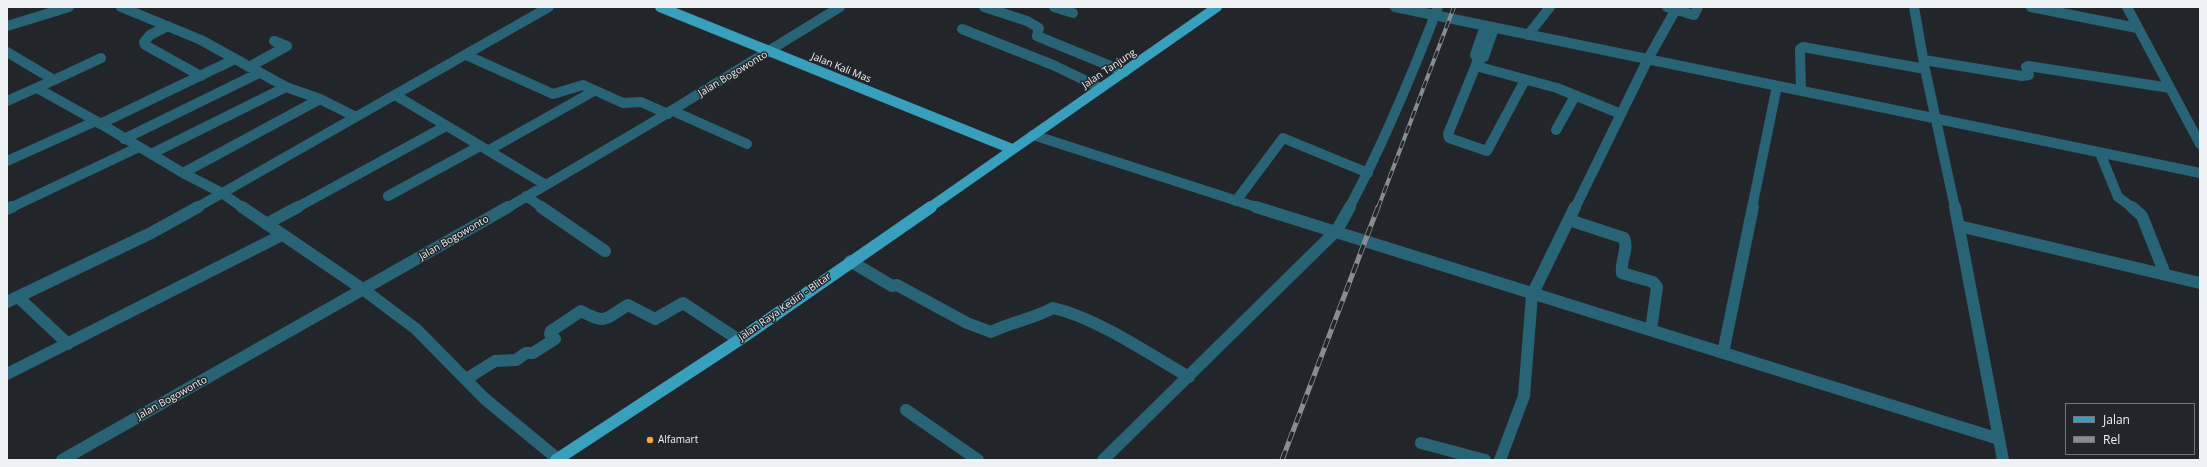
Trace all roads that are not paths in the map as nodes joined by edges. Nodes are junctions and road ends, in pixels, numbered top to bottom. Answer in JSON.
{"nodes":[{"id":1,"x":68,"y":7,"type":"edge"},
{"id":2,"x":121,"y":7,"type":"edge"},
{"id":3,"x":549,"y":7,"type":"edge"},
{"id":4,"x":660,"y":7,"type":"edge"},
{"id":5,"x":840,"y":7,"type":"edge"},
{"id":6,"x":984,"y":7,"type":"edge"},
{"id":7,"x":1054,"y":7,"type":"edge"},
{"id":8,"x":1395,"y":7,"type":"edge"},
{"id":9,"x":1550,"y":7,"type":"edge"},
{"id":10,"x":1667,"y":7,"type":"edge"},
{"id":11,"x":1698,"y":7,"type":"edge"},
{"id":12,"x":1914,"y":7,"type":"edge"},
{"id":13,"x":2031,"y":7,"type":"edge"},
{"id":14,"x":2127,"y":7,"type":"edge"},
{"id":15,"x":1213,"y":8,"type":"edge"},
{"id":16,"x":1676,"y":9,"type":"junction"},
{"id":17,"x":1437,"y":11,"type":"edge"},
{"id":18,"x":1073,"y":14,"type":"dead end"},
{"id":19,"x":7,"y":26,"type":"edge"},
{"id":20,"x":168,"y":26,"type":"junction"},
{"id":21,"x":1489,"y":27,"type":"junction"},
{"id":22,"x":2138,"y":28,"type":"junction"},
{"id":23,"x":962,"y":29,"type":"dead end"},
{"id":24,"x":1528,"y":35,"type":"junction"},
{"id":25,"x":274,"y":42,"type":"dead end"},
{"id":26,"x":771,"y":51,"type":"junction"},
{"id":27,"x":7,"y":52,"type":"edge"},
{"id":28,"x":466,"y":55,"type":"junction"},
{"id":29,"x":101,"y":58,"type":"dead end"},
{"id":30,"x":235,"y":59,"type":"junction"},
{"id":31,"x":1648,"y":60,"type":"junction"},
{"id":32,"x":1477,"y":63,"type":"junction"},
{"id":33,"x":1924,"y":64,"type":"junction"},
{"id":34,"x":249,"y":67,"type":"junction"},
{"id":35,"x":1125,"y":72,"type":"junction"},
{"id":36,"x":259,"y":73,"type":"junction"},
{"id":37,"x":201,"y":76,"type":"junction"},
{"id":38,"x":54,"y":80,"type":"junction"},
{"id":39,"x":1525,"y":80,"type":"junction"},
{"id":40,"x":1777,"y":86,"type":"junction"},
{"id":41,"x":286,"y":87,"type":"junction"},
{"id":42,"x":37,"y":88,"type":"junction"},
{"id":43,"x":1101,"y":88,"type":"junction"},
{"id":44,"x":2170,"y":88,"type":"junction"},
{"id":45,"x":594,"y":91,"type":"junction"},
{"id":46,"x":1801,"y":91,"type":"junction"},
{"id":47,"x":395,"y":95,"type":"junction"},
{"id":48,"x":1575,"y":96,"type":"junction"},
{"id":49,"x":320,"y":99,"type":"junction"},
{"id":50,"x":7,"y":101,"type":"edge"},
{"id":51,"x":670,"y":112,"type":"junction"},
{"id":52,"x":1622,"y":114,"type":"junction"},
{"id":53,"x":356,"y":118,"type":"junction"},
{"id":54,"x":1936,"y":119,"type":"junction"},
{"id":55,"x":98,"y":122,"type":"junction"},
{"id":56,"x":446,"y":126,"type":"junction"},
{"id":57,"x":1556,"y":130,"type":"dead end"},
{"id":58,"x":1033,"y":135,"type":"junction"},
{"id":59,"x":124,"y":139,"type":"junction"},
{"id":60,"x":747,"y":144,"type":"dead end"},
{"id":61,"x":2200,"y":144,"type":"edge"},
{"id":62,"x":139,"y":147,"type":"junction"},
{"id":63,"x":485,"y":148,"type":"junction"},
{"id":64,"x":1012,"y":149,"type":"junction"},
{"id":65,"x":2100,"y":153,"type":"junction"},
{"id":66,"x":152,"y":154,"type":"junction"},
{"id":67,"x":7,"y":161,"type":"edge"},
{"id":68,"x":183,"y":173,"type":"junction"},
{"id":69,"x":1368,"y":173,"type":"junction"},
{"id":70,"x":2200,"y":173,"type":"edge"},
{"id":71,"x":546,"y":185,"type":"junction"},
{"id":72,"x":222,"y":193,"type":"junction"},
{"id":73,"x":388,"y":196,"type":"dead end"},
{"id":74,"x":526,"y":196,"type":"junction"},
{"id":75,"x":1236,"y":201,"type":"junction"},
{"id":76,"x":7,"y":209,"type":"edge"},
{"id":77,"x":1569,"y":220,"type":"junction"},
{"id":78,"x":266,"y":224,"type":"junction"},
{"id":79,"x":1959,"y":226,"type":"junction"},
{"id":80,"x":1335,"y":233,"type":"junction"},
{"id":81,"x":282,"y":235,"type":"junction"},
{"id":82,"x":605,"y":250,"type":"dead end"},
{"id":83,"x":850,"y":262,"type":"junction"},
{"id":84,"x":2165,"y":274,"type":"junction"},
{"id":85,"x":2200,"y":283,"type":"edge"},
{"id":86,"x":364,"y":290,"type":"junction"},
{"id":87,"x":1532,"y":295,"type":"junction"},
{"id":88,"x":18,"y":297,"type":"junction"},
{"id":89,"x":7,"y":302,"type":"edge"},
{"id":90,"x":1651,"y":330,"type":"junction"},
{"id":91,"x":738,"y":340,"type":"junction"},
{"id":92,"x":68,"y":344,"type":"junction"},
{"id":93,"x":1723,"y":353,"type":"junction"},
{"id":94,"x":7,"y":374,"type":"edge"},
{"id":95,"x":1189,"y":377,"type":"junction"},
{"id":96,"x":466,"y":379,"type":"junction"},
{"id":97,"x":906,"y":410,"type":"dead end"},
{"id":98,"x":1999,"y":440,"type":"junction"},
{"id":99,"x":1421,"y":444,"type":"dead end"},
{"id":100,"x":69,"y":458,"type":"edge"},
{"id":101,"x":557,"y":460,"type":"edge"},
{"id":102,"x":978,"y":460,"type":"edge"},
{"id":103,"x":1103,"y":460,"type":"edge"},
{"id":104,"x":1485,"y":460,"type":"edge"},
{"id":105,"x":1500,"y":460,"type":"edge"},
{"id":106,"x":2003,"y":460,"type":"edge"}],
"edges":[{"from":1,"to":19,"type":"street"},
{"from":2,"to":20,"type":"street"},
{"from":3,"to":28,"type":"street"},
{"from":4,"to":26,"type":"main road","name":"Jalan Kali Mas"},
{"from":5,"to":26,"type":"street","name":"Jalan Bogowonto"},
{"from":6,"to":35,"type":"street"},
{"from":7,"to":18,"type":"street"},
{"from":8,"to":17,"type":"street"},
{"from":9,"to":24,"type":"street"},
{"from":10,"to":16,"type":"street"},
{"from":11,"to":16,"type":"street"},
{"from":12,"to":33,"type":"street"},
{"from":13,"to":22,"type":"street"},
{"from":14,"to":22,"type":"street"},
{"from":15,"to":35,"type":"main road","name":"Jalan Tanjung"},
{"from":16,"to":31,"type":"street"},
{"from":17,"to":21,"type":"street"},
{"from":17,"to":69,"type":"street"},
{"from":20,"to":30,"type":"street"},
{"from":20,"to":37,"type":"street"},
{"from":21,"to":24,"type":"street"},
{"from":21,"to":32,"type":"street"},
{"from":22,"to":44,"type":"street"},
{"from":23,"to":43,"type":"street"},
{"from":24,"to":31,"type":"street"},
{"from":25,"to":34,"type":"street"},
{"from":26,"to":51,"type":"street","name":"Jalan Bogowonto"},
{"from":26,"to":64,"type":"main road","name":"Jalan Kali Mas"},
{"from":27,"to":38,"type":"street"},
{"from":28,"to":45,"type":"street"},
{"from":28,"to":47,"type":"street"},
{"from":29,"to":38,"type":"street"},
{"from":30,"to":34,"type":"street"},
{"from":30,"to":37,"type":"street"},
{"from":31,"to":40,"type":"street"},
{"from":31,"to":52,"type":"street"},
{"from":32,"to":39,"type":"street"},
{"from":32,"to":39,"type":"street"},
{"from":33,"to":44,"type":"street"},
{"from":33,"to":46,"type":"street"},
{"from":33,"to":54,"type":"street"},
{"from":34,"to":36,"type":"street"},
{"from":35,"to":43,"type":"main road","name":"Jalan Tanjung"},
{"from":36,"to":41,"type":"street"},
{"from":36,"to":59,"type":"street"},
{"from":37,"to":55,"type":"street"},
{"from":38,"to":42,"type":"street"},
{"from":39,"to":48,"type":"street"},
{"from":40,"to":46,"type":"street"},
{"from":40,"to":93,"type":"street"},
{"from":41,"to":49,"type":"street"},
{"from":41,"to":66,"type":"street"},
{"from":42,"to":50,"type":"street"},
{"from":42,"to":55,"type":"street"},
{"from":43,"to":58,"type":"main road","name":"Jalan Tanjung"},
{"from":44,"to":61,"type":"street"},
{"from":45,"to":51,"type":"street"},
{"from":45,"to":63,"type":"street"},
{"from":46,"to":54,"type":"street"},
{"from":47,"to":53,"type":"street"},
{"from":47,"to":56,"type":"street"},
{"from":48,"to":52,"type":"street"},
{"from":48,"to":57,"type":"street"},
{"from":49,"to":53,"type":"street"},
{"from":49,"to":68,"type":"street"},
{"from":51,"to":60,"type":"street"},
{"from":51,"to":71,"type":"street","name":"Jalan Bogowonto"},
{"from":52,"to":77,"type":"street"},
{"from":53,"to":72,"type":"street"},
{"from":54,"to":65,"type":"street"},
{"from":54,"to":79,"type":"street"},
{"from":55,"to":59,"type":"street"},
{"from":55,"to":67,"type":"street"},
{"from":56,"to":63,"type":"street"},
{"from":56,"to":78,"type":"street"},
{"from":58,"to":64,"type":"main road","name":"Jalan Tanjung"},
{"from":58,"to":75,"type":"street"},
{"from":59,"to":62,"type":"street"},
{"from":62,"to":66,"type":"street"},
{"from":62,"to":76,"type":"street"},
{"from":63,"to":71,"type":"street"},
{"from":63,"to":73,"type":"street"},
{"from":64,"to":83,"type":"main road","name":"Jalan Raya Kediri - Blitar"},
{"from":65,"to":70,"type":"street"},
{"from":65,"to":84,"type":"street"},
{"from":66,"to":68,"type":"street"},
{"from":68,"to":72,"type":"street"},
{"from":69,"to":75,"type":"street"},
{"from":69,"to":80,"type":"street"},
{"from":71,"to":74,"type":"street","name":"Jalan Bogowonto"},
{"from":72,"to":78,"type":"street"},
{"from":72,"to":88,"type":"street"},
{"from":74,"to":82,"type":"street"},
{"from":74,"to":86,"type":"street","name":"Jalan Bogowonto"},
{"from":75,"to":80,"type":"street"},
{"from":77,"to":87,"type":"street"},
{"from":77,"to":90,"type":"street"},
{"from":78,"to":81,"type":"street"},
{"from":79,"to":84,"type":"street"},
{"from":79,"to":98,"type":"street"},
{"from":80,"to":87,"type":"street"},
{"from":80,"to":95,"type":"street"},
{"from":81,"to":86,"type":"street"},
{"from":81,"to":92,"type":"street"},
{"from":83,"to":91,"type":"main road","name":"Jalan Raya Kediri - Blitar"},
{"from":83,"to":95,"type":"street"},
{"from":84,"to":85,"type":"street"},
{"from":86,"to":96,"type":"street"},
{"from":86,"to":100,"type":"street","name":"Jalan Bogowonto"},
{"from":87,"to":90,"type":"street"},
{"from":87,"to":105,"type":"street"},
{"from":88,"to":89,"type":"street"},
{"from":88,"to":92,"type":"street"},
{"from":90,"to":93,"type":"street"},
{"from":91,"to":96,"type":"street"},
{"from":91,"to":101,"type":"main road","name":"Jalan Raya Kediri - Blitar"},
{"from":92,"to":94,"type":"street"},
{"from":93,"to":98,"type":"street"},
{"from":95,"to":103,"type":"street"},
{"from":96,"to":101,"type":"street"},
{"from":97,"to":102,"type":"street"},
{"from":98,"to":106,"type":"street"},
{"from":99,"to":104,"type":"street"}]}
